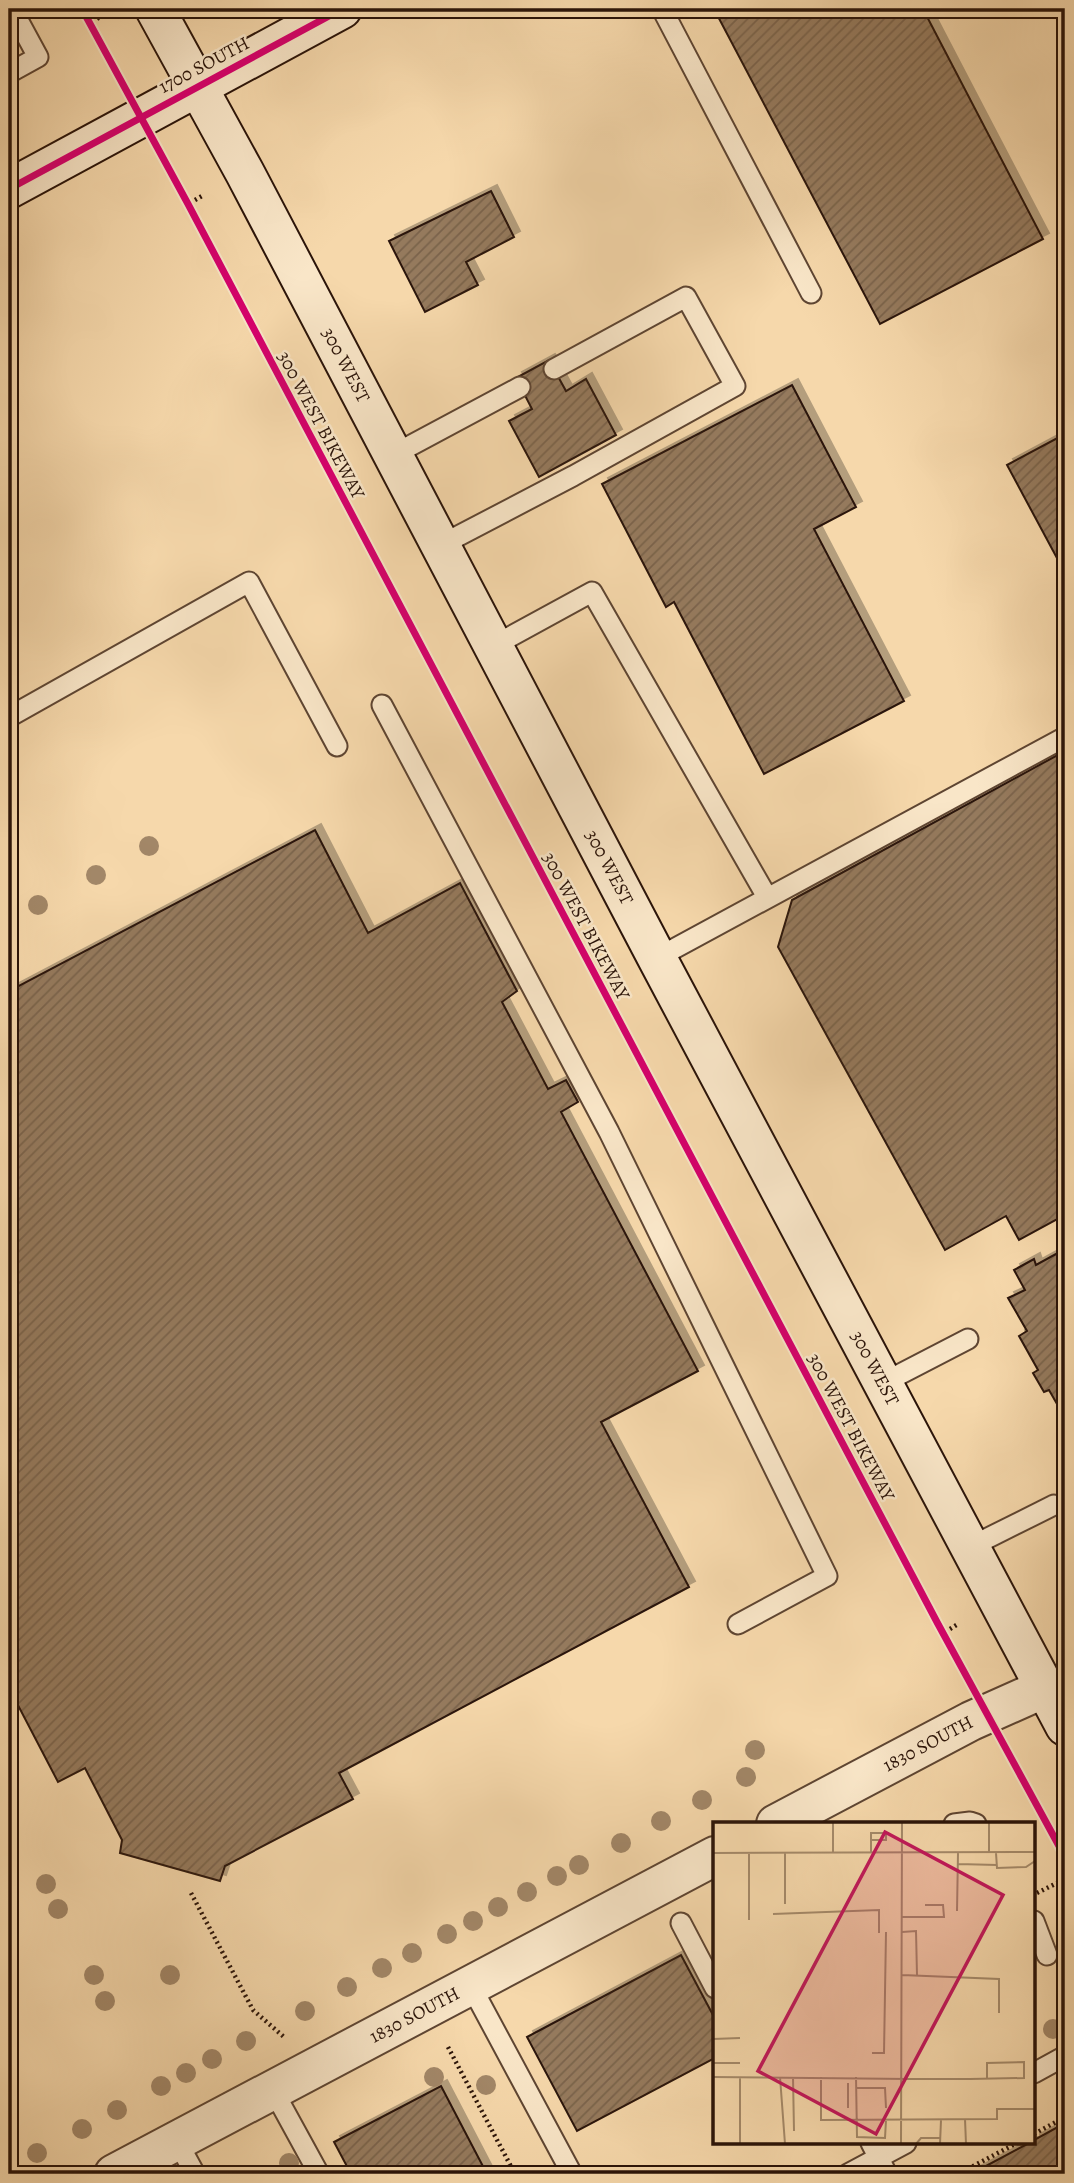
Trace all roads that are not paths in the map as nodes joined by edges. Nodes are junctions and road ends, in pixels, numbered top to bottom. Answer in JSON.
{"nodes":[{"id":1,"x":12,"y":9,"type":"edge"},
{"id":2,"x":155,"y":9,"type":"edge"},
{"id":3,"x":342,"y":9,"type":"edge"},
{"id":4,"x":662,"y":9,"type":"edge"},
{"id":5,"x":9,"y":73,"type":"edge"},
{"id":6,"x":197,"y":86,"type":"junction"},
{"id":7,"x":9,"y":189,"type":"edge"},
{"id":8,"x":811,"y":293,"type":"dead end"},
{"id":9,"x":554,"y":369,"type":"dead end"},
{"id":10,"x":520,"y":387,"type":"dead end"},
{"id":11,"x":393,"y":455,"type":"junction"},
{"id":12,"x":440,"y":545,"type":"junction"},
{"id":13,"x":493,"y":646,"type":"junction"},
{"id":14,"x":382,"y":705,"type":"dead end"},
{"id":15,"x":9,"y":717,"type":"edge"},
{"id":16,"x":1065,"y":737,"type":"edge"},
{"id":17,"x":337,"y":746,"type":"dead end"},
{"id":18,"x":767,"y":897,"type":"junction"},
{"id":19,"x":657,"y":958,"type":"junction"},
{"id":20,"x":968,"y":1339,"type":"dead end"},
{"id":21,"x":883,"y":1383,"type":"junction"},
{"id":22,"x":1054,"y":1505,"type":"dead end"},
{"id":23,"x":970,"y":1547,"type":"junction"},
{"id":24,"x":738,"y":1624,"type":"dead end"},
{"id":25,"x":1055,"y":1684,"type":"edge"},
{"id":26,"x":1065,"y":1726,"type":"edge"},
{"id":27,"x":780,"y":1822,"type":"edge"},
{"id":28,"x":713,"y":1857,"type":"edge"},
{"id":29,"x":681,"y":1923,"type":"dead end"},
{"id":30,"x":1036,"y":1926,"type":"edge"},
{"id":31,"x":1047,"y":1955,"type":"dead end"},
{"id":32,"x":713,"y":1985,"type":"edge"},
{"id":33,"x":471,"y":1986,"type":"junction"},
{"id":34,"x":1065,"y":2056,"type":"edge"},
{"id":35,"x":1036,"y":2072,"type":"edge"},
{"id":36,"x":273,"y":2090,"type":"junction"},
{"id":37,"x":177,"y":2141,"type":"junction"},
{"id":38,"x":904,"y":2144,"type":"edge"},
{"id":39,"x":879,"y":2158,"type":"edge"},
{"id":40,"x":114,"y":2174,"type":"edge"},
{"id":41,"x":195,"y":2174,"type":"edge"},
{"id":42,"x":319,"y":2174,"type":"edge"},
{"id":43,"x":572,"y":2174,"type":"edge"},
{"id":44,"x":848,"y":2174,"type":"edge"}],
"edges":[{"from":1,"to":5,"type":"lane"},
{"from":2,"to":6,"type":"main road","name":"300 WEST"},
{"from":3,"to":6,"type":"main road","name":"1700 SOUTH"},
{"from":4,"to":8,"type":"lane"},
{"from":6,"to":7,"type":"main road","name":"1700 SOUTH"},
{"from":6,"to":11,"type":"main road","name":"300 WEST"},
{"from":9,"to":12,"type":"lane"},
{"from":10,"to":11,"type":"lane"},
{"from":11,"to":12,"type":"main road","name":"300 WEST"},
{"from":12,"to":13,"type":"main road","name":"300 WEST"},
{"from":13,"to":18,"type":"lane"},
{"from":13,"to":19,"type":"main road","name":"300 WEST"},
{"from":14,"to":24,"type":"lane"},
{"from":15,"to":17,"type":"lane"},
{"from":16,"to":18,"type":"lane"},
{"from":18,"to":19,"type":"lane"},
{"from":19,"to":21,"type":"main road","name":"300 WEST"},
{"from":20,"to":21,"type":"lane"},
{"from":21,"to":23,"type":"main road","name":"300 WEST"},
{"from":22,"to":23,"type":"lane"},
{"from":23,"to":25,"type":"main road","name":"300 WEST"},
{"from":25,"to":26,"type":"main road","name":"300 WEST"},
{"from":25,"to":27,"type":"main road","name":"1830 SOUTH"},
{"from":28,"to":33,"type":"main road","name":"1830 SOUTH"},
{"from":29,"to":32,"type":"lane"},
{"from":30,"to":31,"type":"lane"},
{"from":33,"to":36,"type":"main road","name":"1830 SOUTH"},
{"from":33,"to":43,"type":"lane"},
{"from":34,"to":35,"type":"lane"},
{"from":36,"to":37,"type":"main road","name":"1830 SOUTH"},
{"from":36,"to":42,"type":"lane"},
{"from":37,"to":40,"type":"main road","name":"1830 SOUTH"},
{"from":37,"to":41,"type":"lane"},
{"from":38,"to":39,"type":"lane"},
{"from":39,"to":44,"type":"lane"}]}
